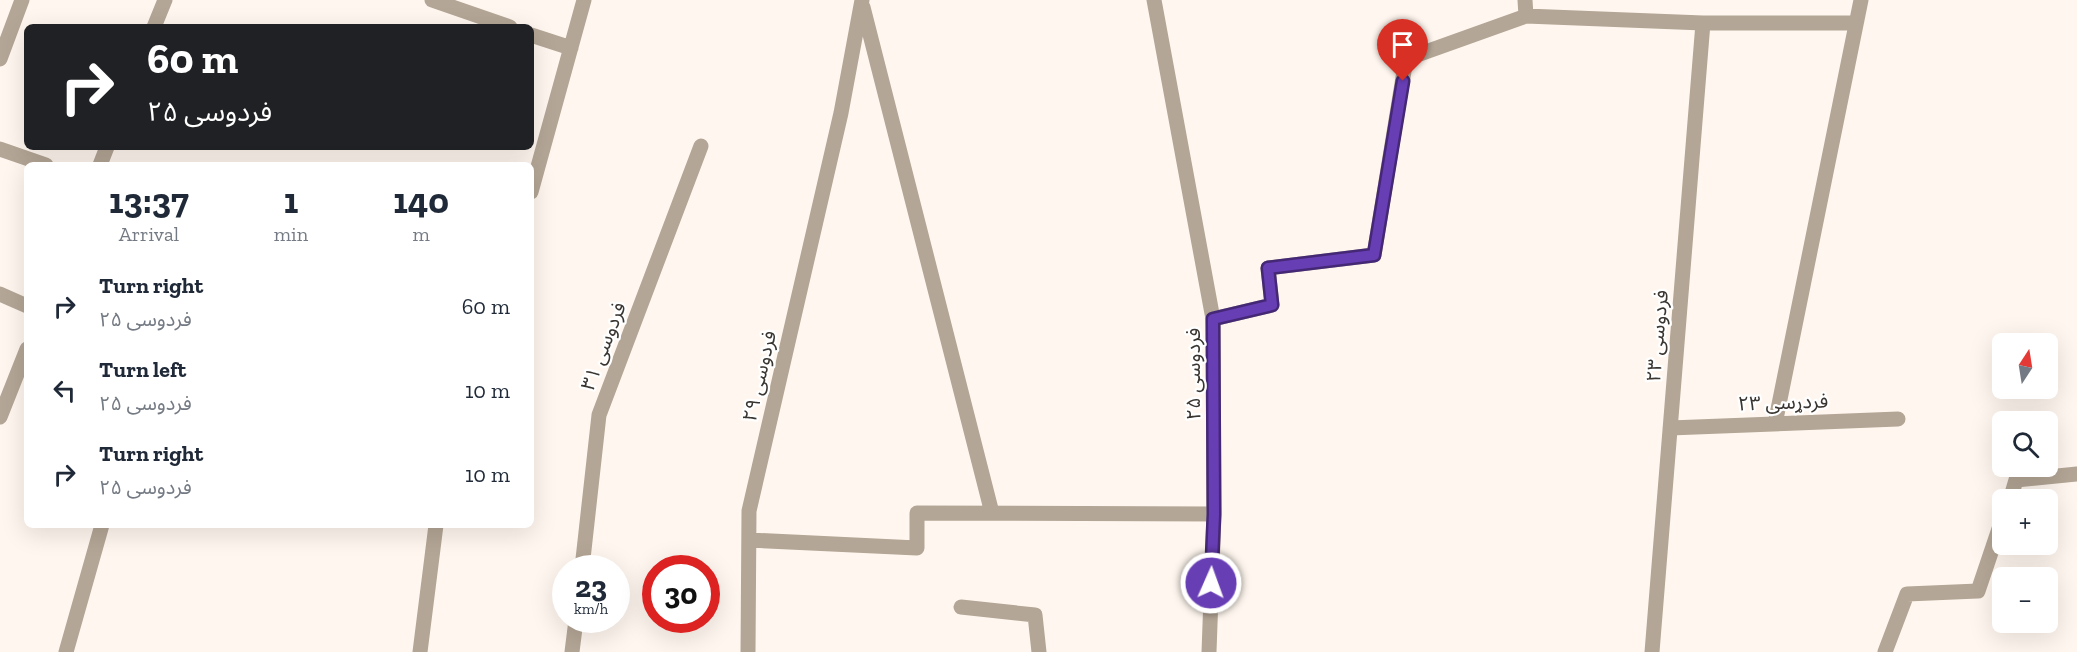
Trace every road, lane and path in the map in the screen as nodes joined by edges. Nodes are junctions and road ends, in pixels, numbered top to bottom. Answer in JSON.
{"nodes":[{"id":1,"x":22,"y":0,"type":"edge"},
{"id":2,"x":165,"y":0,"type":"edge"},
{"id":3,"x":432,"y":0,"type":"edge"},
{"id":4,"x":584,"y":0,"type":"edge"},
{"id":5,"x":1154,"y":0,"type":"edge"},
{"id":6,"x":1525,"y":0,"type":"edge"},
{"id":7,"x":1861,"y":0,"type":"edge"},
{"id":8,"x":862,"y":1,"type":"edge"},
{"id":9,"x":1526,"y":16,"type":"junction"},
{"id":10,"x":1703,"y":23,"type":"junction"},
{"id":11,"x":1856,"y":23,"type":"junction"},
{"id":12,"x":155,"y":24,"type":"edge"},
{"id":13,"x":501,"y":24,"type":"edge"},
{"id":14,"x":534,"y":35,"type":"edge"},
{"id":15,"x":571,"y":48,"type":"junction"},
{"id":16,"x":0,"y":59,"type":"edge"},
{"id":17,"x":701,"y":147,"type":"dead end"},
{"id":18,"x":0,"y":149,"type":"edge"},
{"id":19,"x":37,"y":162,"type":"edge"},
{"id":20,"x":534,"y":181,"type":"edge"},
{"id":21,"x":0,"y":294,"type":"edge"},
{"id":22,"x":24,"y":305,"type":"edge"},
{"id":23,"x":1213,"y":319,"type":"junction"},
{"id":24,"x":24,"y":357,"type":"edge"},
{"id":25,"x":0,"y":417,"type":"edge"},
{"id":26,"x":1898,"y":419,"type":"dead end"},
{"id":27,"x":1775,"y":423,"type":"junction"},
{"id":28,"x":1670,"y":428,"type":"junction"},
{"id":29,"x":2077,"y":474,"type":"edge"},
{"id":30,"x":2013,"y":489,"type":"edge"},
{"id":31,"x":992,"y":513,"type":"junction"},
{"id":32,"x":1214,"y":514,"type":"junction"},
{"id":33,"x":101,"y":528,"type":"edge"},
{"id":34,"x":436,"y":528,"type":"edge"},
{"id":35,"x":749,"y":540,"type":"junction"},
{"id":36,"x":1992,"y":550,"type":"edge"},
{"id":37,"x":583,"y":555,"type":"edge"},
{"id":38,"x":961,"y":608,"type":"dead end"},
{"id":39,"x":574,"y":633,"type":"edge"},
{"id":40,"x":66,"y":652,"type":"edge"},
{"id":41,"x":420,"y":652,"type":"edge"},
{"id":42,"x":572,"y":652,"type":"edge"},
{"id":43,"x":748,"y":652,"type":"edge"},
{"id":44,"x":1039,"y":652,"type":"edge"},
{"id":45,"x":1209,"y":652,"type":"edge"},
{"id":46,"x":1652,"y":652,"type":"edge"},
{"id":47,"x":1886,"y":652,"type":"edge"}],
"edges":[{"from":1,"to":16,"type":"street"},
{"from":2,"to":12,"type":"street"},
{"from":3,"to":13,"type":"street"},
{"from":4,"to":15,"type":"street"},
{"from":5,"to":23,"type":"street"},
{"from":6,"to":9,"type":"street"},
{"from":7,"to":11,"type":"street"},
{"from":8,"to":31,"type":"street"},
{"from":8,"to":35,"type":"street","name":"فردوسی ۲۹"},
{"from":9,"to":10,"type":"street"},
{"from":9,"to":23,"type":"street","name":"فردوسی ۲۵"},
{"from":10,"to":11,"type":"street"},
{"from":10,"to":28,"type":"street","name":"فردوسی ۲۳"},
{"from":11,"to":27,"type":"street"},
{"from":14,"to":15,"type":"street"},
{"from":15,"to":20,"type":"street"},
{"from":17,"to":37,"type":"street","name":"فردوسی ۳۱"},
{"from":18,"to":19,"type":"street"},
{"from":21,"to":22,"type":"street"},
{"from":23,"to":32,"type":"street","name":"فردوسی ۲۵"},
{"from":24,"to":25,"type":"street"},
{"from":26,"to":27,"type":"street","name":"فردړسی ۲۳"},
{"from":27,"to":28,"type":"street","name":"فردړسی ۲۳"},
{"from":28,"to":46,"type":"street","name":"فردوسی ۲۳"},
{"from":29,"to":30,"type":"street"},
{"from":31,"to":32,"type":"street"},
{"from":31,"to":35,"type":"street"},
{"from":32,"to":45,"type":"street","name":"فردوسی ۲۵"},
{"from":33,"to":40,"type":"street"},
{"from":34,"to":41,"type":"street"},
{"from":35,"to":43,"type":"street","name":"فردوسی ۲۹"},
{"from":36,"to":47,"type":"street"},
{"from":38,"to":44,"type":"street"},
{"from":39,"to":42,"type":"street"}]}
